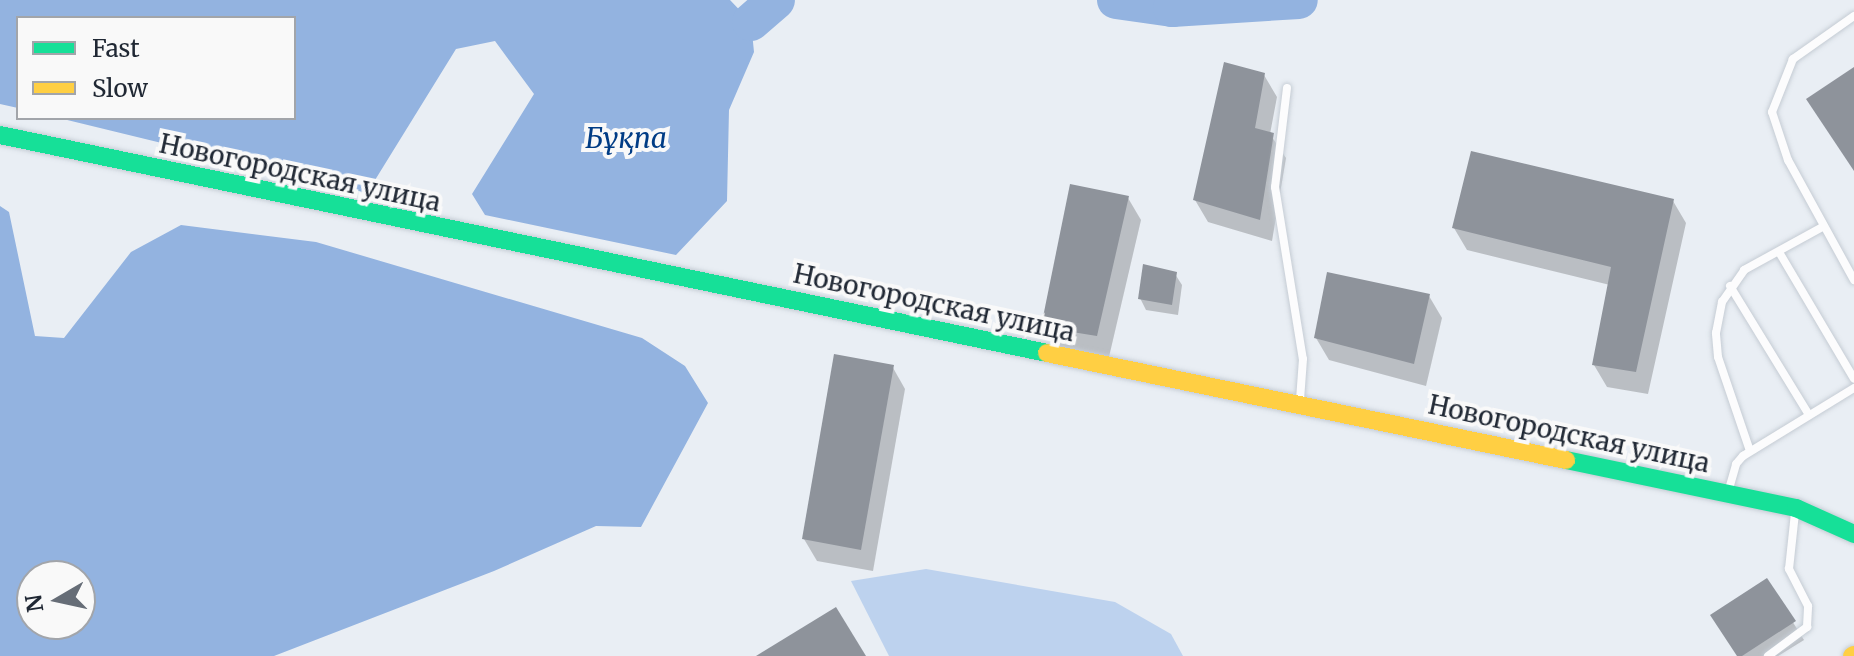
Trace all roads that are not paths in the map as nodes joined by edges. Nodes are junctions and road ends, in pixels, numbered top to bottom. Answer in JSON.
{"nodes":[{"id":1,"x":1854,"y":16,"type":"edge"},
{"id":2,"x":1287,"y":88,"type":"dead end"},
{"id":3,"x":0,"y":135,"type":"edge"},
{"id":4,"x":1824,"y":226,"type":"junction"},
{"id":5,"x":1779,"y":252,"type":"junction"},
{"id":6,"x":1854,"y":280,"type":"edge"},
{"id":7,"x":1730,"y":286,"type":"junction"},
{"id":8,"x":1854,"y":379,"type":"edge"},
{"id":9,"x":1854,"y":388,"type":"edge"},
{"id":10,"x":1299,"y":405,"type":"junction"},
{"id":11,"x":1809,"y":415,"type":"junction"},
{"id":12,"x":1750,"y":451,"type":"junction"},
{"id":13,"x":1728,"y":494,"type":"junction"},
{"id":14,"x":1796,"y":508,"type":"junction"},
{"id":15,"x":1854,"y":534,"type":"edge"},
{"id":16,"x":1768,"y":656,"type":"edge"}],
"edges":[{"from":1,"to":4,"type":"lane"},
{"from":2,"to":10,"type":"lane"},
{"from":3,"to":10,"type":"street","name":"Новогородская улица"},
{"from":4,"to":5,"type":"lane"},
{"from":4,"to":6,"type":"lane"},
{"from":5,"to":7,"type":"lane"},
{"from":5,"to":8,"type":"lane"},
{"from":7,"to":11,"type":"lane"},
{"from":7,"to":12,"type":"lane"},
{"from":9,"to":11,"type":"lane"},
{"from":10,"to":13,"type":"street","name":"Новогородская улица"},
{"from":11,"to":12,"type":"lane"},
{"from":12,"to":13,"type":"lane"},
{"from":13,"to":14,"type":"street","name":"Новогородская улица"},
{"from":14,"to":15,"type":"street","name":"Новогородская улица"},
{"from":14,"to":16,"type":"lane"}]}
